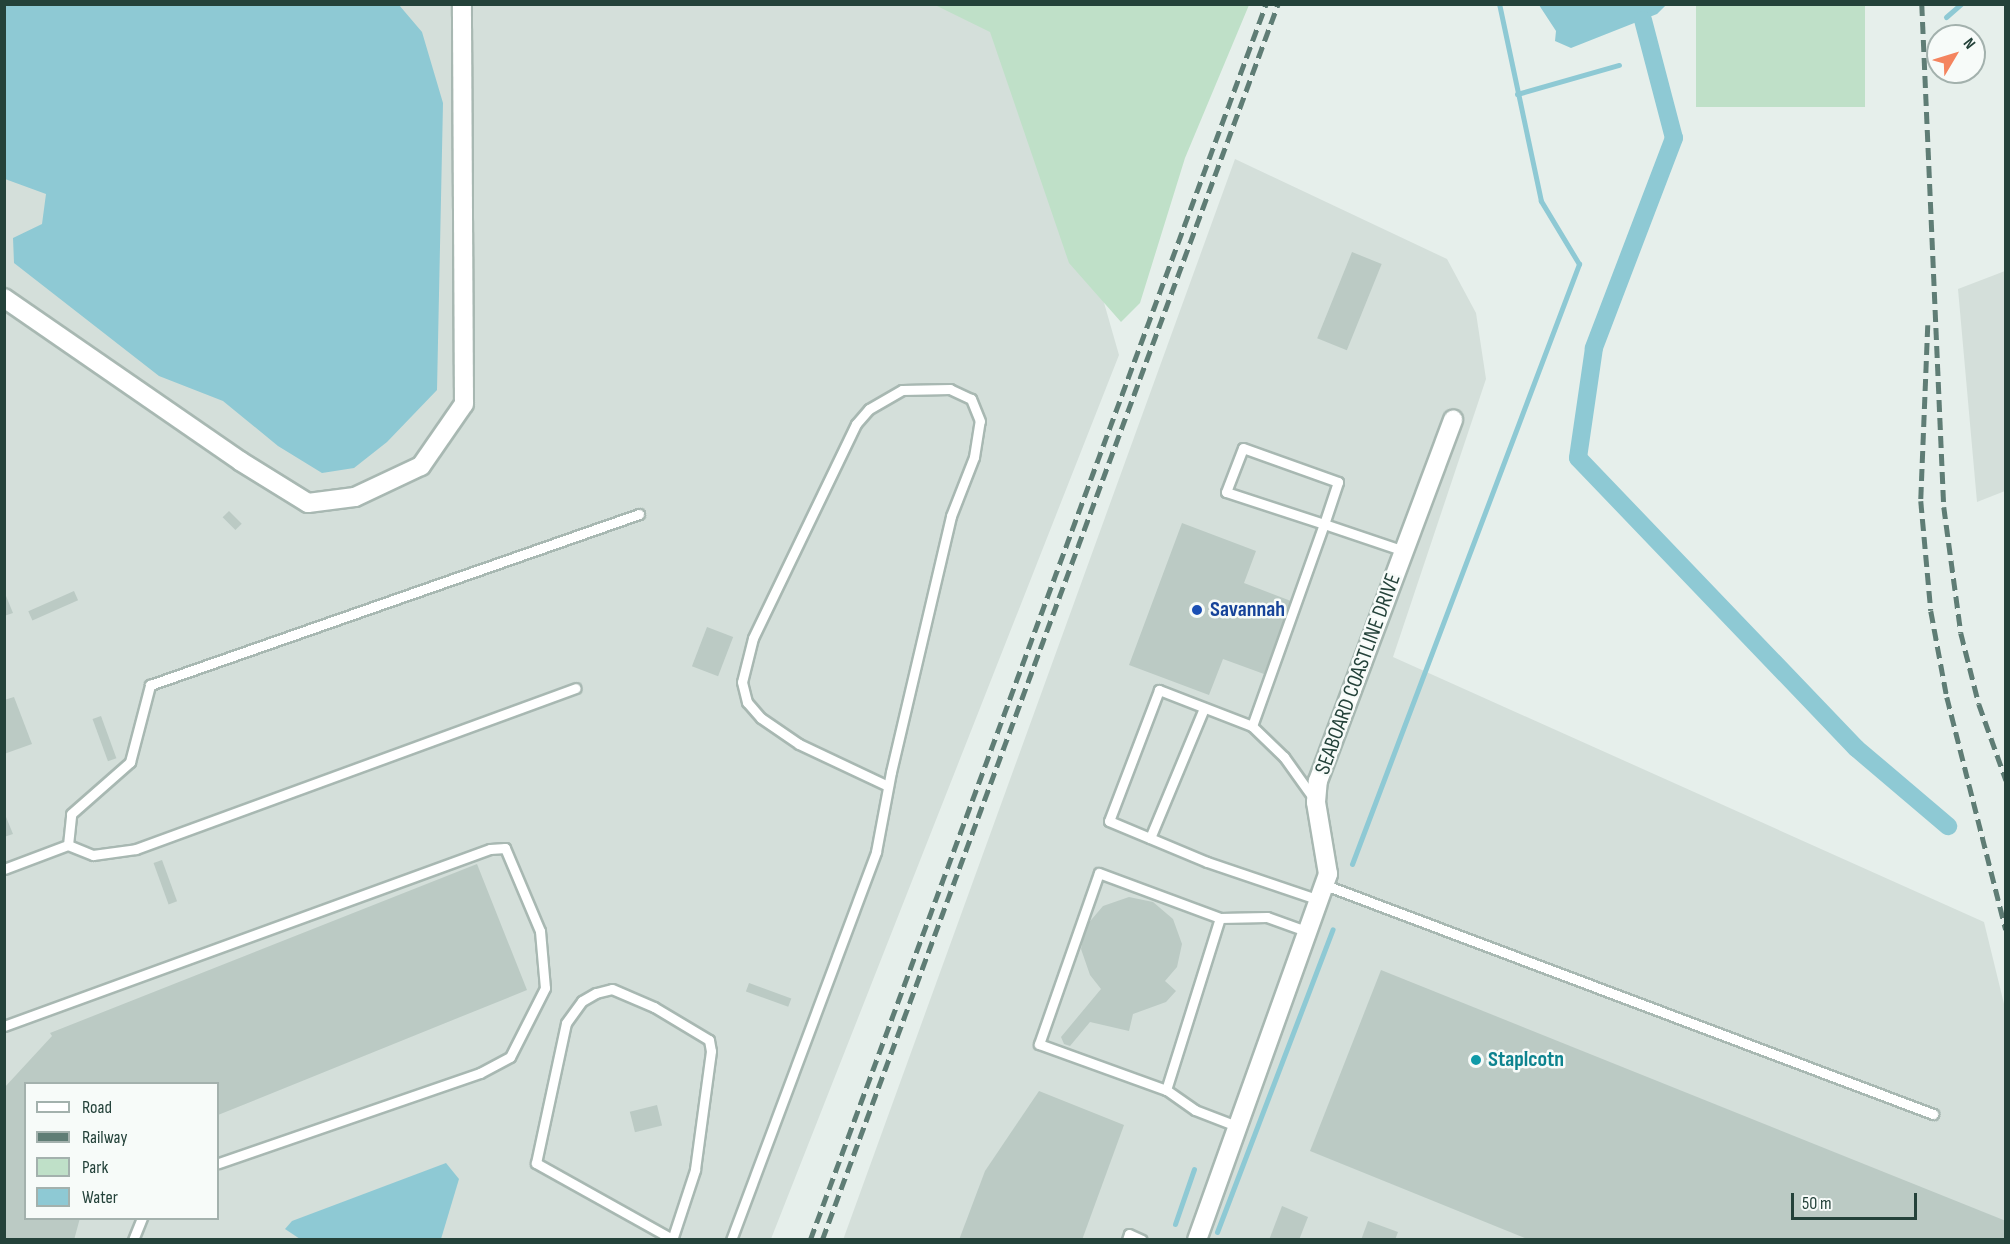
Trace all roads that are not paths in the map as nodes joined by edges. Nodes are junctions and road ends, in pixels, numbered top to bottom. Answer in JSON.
{"nodes":[{"id":1,"x":462,"y":4,"type":"edge"},
{"id":2,"x":4,"y":298,"type":"edge"},
{"id":3,"x":1453,"y":419,"type":"dead end"},
{"id":4,"x":639,"y":514,"type":"dead end"},
{"id":5,"x":1324,"y":524,"type":"junction"},
{"id":6,"x":1404,"y":551,"type":"junction"},
{"id":7,"x":575,"y":688,"type":"dead end"},
{"id":8,"x":1204,"y":708,"type":"junction"},
{"id":9,"x":1252,"y":726,"type":"junction"},
{"id":10,"x":888,"y":786,"type":"junction"},
{"id":11,"x":1316,"y":802,"type":"junction"},
{"id":12,"x":1150,"y":838,"type":"junction"},
{"id":13,"x":68,"y":845,"type":"junction"},
{"id":14,"x":4,"y":869,"type":"edge"},
{"id":15,"x":1322,"y":893,"type":"junction"},
{"id":16,"x":1220,"y":918,"type":"junction"},
{"id":17,"x":1309,"y":932,"type":"junction"},
{"id":18,"x":4,"y":1026,"type":"edge"},
{"id":19,"x":1166,"y":1090,"type":"junction"},
{"id":20,"x":1933,"y":1114,"type":"dead end"},
{"id":21,"x":1239,"y":1127,"type":"junction"},
{"id":22,"x":219,"y":1163,"type":"edge"},
{"id":23,"x":141,"y":1220,"type":"edge"},
{"id":24,"x":133,"y":1239,"type":"edge"},
{"id":25,"x":672,"y":1239,"type":"edge"},
{"id":26,"x":731,"y":1239,"type":"edge"},
{"id":27,"x":1127,"y":1239,"type":"edge"},
{"id":28,"x":1142,"y":1239,"type":"edge"},
{"id":29,"x":1197,"y":1239,"type":"edge"}],
"edges":[{"from":1,"to":2,"type":"street"},
{"from":3,"to":6,"type":"street","name":"SEABOARD COASTLINE DRIVE"},
{"from":4,"to":13,"type":"lane"},
{"from":5,"to":5,"type":"lane"},
{"from":5,"to":6,"type":"lane"},
{"from":5,"to":9,"type":"lane"},
{"from":6,"to":11,"type":"street","name":"SEABOARD COASTLINE DRIVE"},
{"from":7,"to":13,"type":"lane"},
{"from":8,"to":9,"type":"lane"},
{"from":8,"to":12,"type":"lane"},
{"from":8,"to":12,"type":"lane"},
{"from":9,"to":11,"type":"lane"},
{"from":10,"to":10,"type":"lane"},
{"from":10,"to":26,"type":"lane"},
{"from":11,"to":15,"type":"street","name":"SEABOARD COASTLINE DRIVE"},
{"from":12,"to":15,"type":"lane"},
{"from":13,"to":14,"type":"lane"},
{"from":15,"to":17,"type":"street","name":"SEABOARD COASTLINE DRIVE"},
{"from":15,"to":20,"type":"lane"},
{"from":16,"to":17,"type":"lane"},
{"from":16,"to":19,"type":"lane"},
{"from":16,"to":19,"type":"lane"},
{"from":17,"to":21,"type":"street","name":"SEABOARD COASTLINE DRIVE"},
{"from":18,"to":22,"type":"lane"},
{"from":19,"to":21,"type":"lane"},
{"from":21,"to":29,"type":"street","name":"SEABOARD COASTLINE DRIVE"},
{"from":23,"to":24,"type":"lane"},
{"from":25,"to":25,"type":"lane"},
{"from":27,"to":28,"type":"lane"}]}
